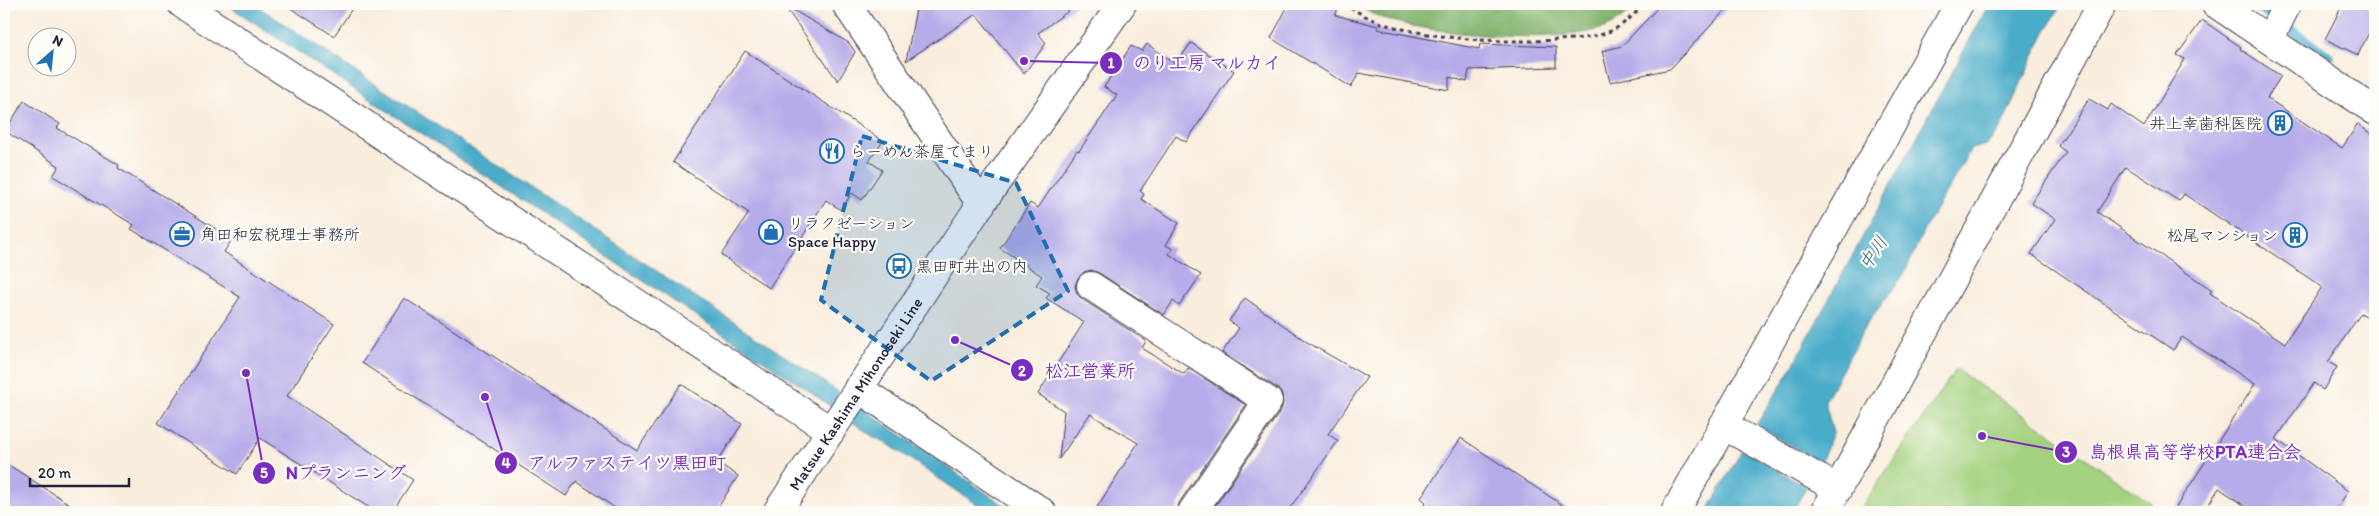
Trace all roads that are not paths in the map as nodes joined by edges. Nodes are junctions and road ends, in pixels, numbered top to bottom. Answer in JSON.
{"nodes":[{"id":1,"x":182,"y":4,"type":"edge"},
{"id":2,"x":846,"y":4,"type":"edge"},
{"id":3,"x":1122,"y":4,"type":"edge"},
{"id":4,"x":1959,"y":4,"type":"edge"},
{"id":5,"x":2102,"y":4,"type":"edge"},
{"id":6,"x":2216,"y":4,"type":"edge"},
{"id":7,"x":2287,"y":4,"type":"edge"},
{"id":8,"x":2270,"y":39,"type":"junction"},
{"id":9,"x":2375,"y":111,"type":"edge"},
{"id":10,"x":981,"y":204,"type":"junction"},
{"id":11,"x":1090,"y":286,"type":"dead end"},
{"id":12,"x":855,"y":392,"type":"junction"},
{"id":13,"x":832,"y":428,"type":"junction"},
{"id":14,"x":1730,"y":428,"type":"junction"},
{"id":15,"x":1833,"y":486,"type":"junction"},
{"id":16,"x":777,"y":512,"type":"edge"},
{"id":17,"x":1042,"y":512,"type":"edge"},
{"id":18,"x":1192,"y":512,"type":"edge"},
{"id":19,"x":1674,"y":512,"type":"edge"},
{"id":20,"x":1825,"y":512,"type":"edge"}],
"edges":[{"from":1,"to":13,"type":"street"},
{"from":2,"to":10,"type":"street"},
{"from":3,"to":10,"type":"street","name":"Matsue Kashima Mihonoseki Line"},
{"from":4,"to":14,"type":"street"},
{"from":5,"to":15,"type":"street"},
{"from":6,"to":8,"type":"street"},
{"from":7,"to":8,"type":"street"},
{"from":8,"to":9,"type":"street"},
{"from":10,"to":12,"type":"street","name":"Matsue Kashima Mihonoseki Line"},
{"from":11,"to":18,"type":"street"},
{"from":12,"to":13,"type":"street","name":"Matsue Kashima Mihonoseki Line"},
{"from":12,"to":17,"type":"street"},
{"from":13,"to":16,"type":"street","name":"Matsue Kashima Mihonoseki Line"},
{"from":14,"to":15,"type":"street"},
{"from":14,"to":19,"type":"street"},
{"from":15,"to":20,"type":"street"}]}
